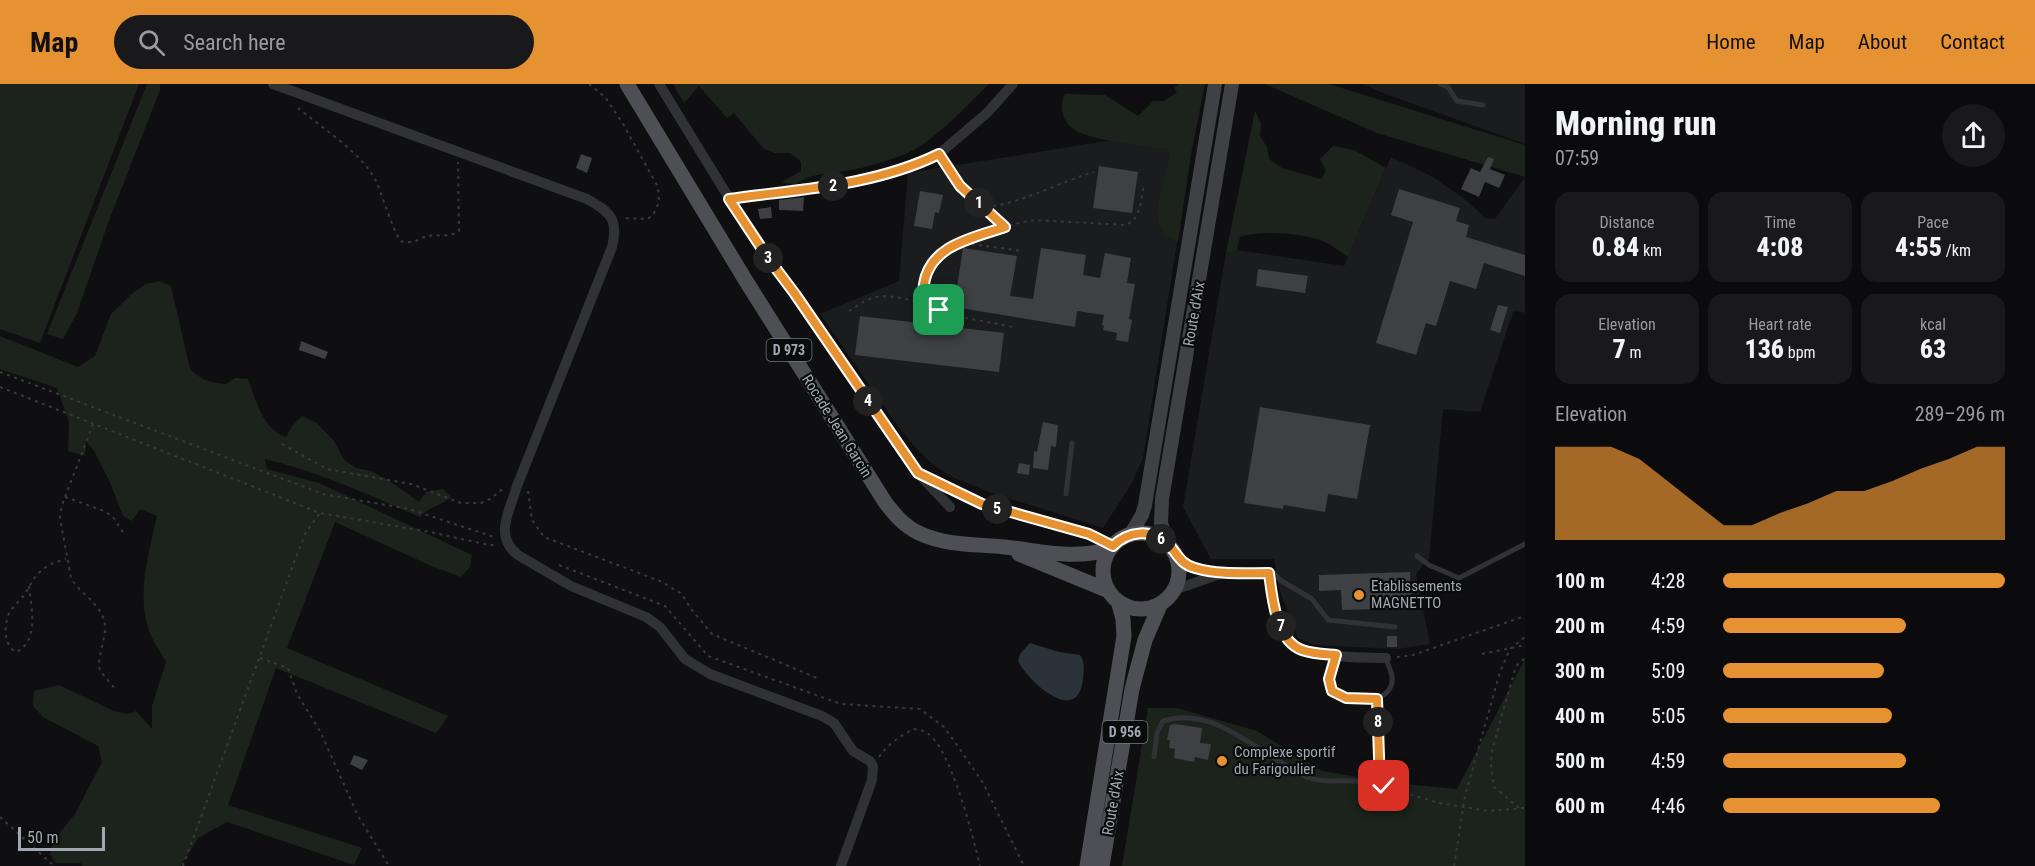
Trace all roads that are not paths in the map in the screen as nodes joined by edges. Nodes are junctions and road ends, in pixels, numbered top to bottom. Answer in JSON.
{"nodes":[{"id":1,"x":273,"y":84,"type":"edge"},
{"id":2,"x":627,"y":84,"type":"edge"},
{"id":3,"x":659,"y":84,"type":"edge"},
{"id":4,"x":1013,"y":84,"type":"edge"},
{"id":5,"x":1215,"y":84,"type":"edge"},
{"id":6,"x":1232,"y":84,"type":"edge"},
{"id":7,"x":1440,"y":84,"type":"edge"},
{"id":8,"x":1483,"y":105,"type":"dead end"},
{"id":9,"x":729,"y":199,"type":"junction"},
{"id":10,"x":1072,"y":442,"type":"dead end"},
{"id":11,"x":918,"y":473,"type":"junction"},
{"id":12,"x":1066,"y":494,"type":"dead end"},
{"id":13,"x":950,"y":507,"type":"dead end"},
{"id":14,"x":1130,"y":535,"type":"junction"},
{"id":15,"x":1167,"y":543,"type":"junction"},
{"id":16,"x":1525,"y":544,"type":"edge"},
{"id":17,"x":1003,"y":547,"type":"junction"},
{"id":18,"x":1112,"y":547,"type":"junction"},
{"id":19,"x":1417,"y":556,"type":"dead end"},
{"id":20,"x":1177,"y":558,"type":"junction"},
{"id":21,"x":1273,"y":572,"type":"dead end"},
{"id":22,"x":1223,"y":573,"type":"junction"},
{"id":23,"x":1174,"y":590,"type":"junction"},
{"id":24,"x":1114,"y":596,"type":"junction"},
{"id":25,"x":1161,"y":603,"type":"junction"},
{"id":26,"x":1395,"y":627,"type":"dead end"},
{"id":27,"x":1336,"y":655,"type":"junction"},
{"id":28,"x":1386,"y":658,"type":"joint"},
{"id":29,"x":1377,"y":699,"type":"junction"},
{"id":30,"x":1154,"y":758,"type":"dead end"},
{"id":31,"x":841,"y":866,"type":"edge"},
{"id":32,"x":1087,"y":866,"type":"edge"},
{"id":33,"x":1102,"y":866,"type":"edge"}],
"edges":[{"from":1,"to":31,"type":"street"},
{"from":2,"to":17,"type":"main road","name":"Rocade Jean Garcin","number":"D 973"},
{"from":3,"to":9,"type":"street","number":"D 973"},
{"from":4,"to":9,"type":"street"},
{"from":5,"to":14,"type":"main road","name":"Route d'Aix"},
{"from":6,"to":15,"type":"main road","name":"Route d'Aix"},
{"from":7,"to":8,"type":"lane"},
{"from":9,"to":11,"type":"street","number":"D 973"},
{"from":10,"to":12,"type":"lane"},
{"from":11,"to":13,"type":"street","number":"D 973"},
{"from":11,"to":18,"type":"street"},
{"from":14,"to":15,"type":"main road"},
{"from":14,"to":18,"type":"main road"},
{"from":15,"to":20,"type":"main road"},
{"from":16,"to":19,"type":"lane"},
{"from":17,"to":18,"type":"main road","name":"Rocade Jean Garcin","number":"D 973"},
{"from":17,"to":24,"type":"main road","name":"Rocade Jean Garcin","number":"D 973"},
{"from":18,"to":24,"type":"main road"},
{"from":20,"to":22,"type":"street"},
{"from":20,"to":23,"type":"main road"},
{"from":21,"to":26,"type":"lane"},
{"from":22,"to":23,"type":"street"},
{"from":22,"to":27,"type":"street"},
{"from":23,"to":25,"type":"main road"},
{"from":24,"to":25,"type":"main road"},
{"from":24,"to":32,"type":"main road","name":"Route d'Aix","number":"D 956"},
{"from":25,"to":33,"type":"main road","name":"Route d'Aix","number":"D 956"},
{"from":27,"to":28,"type":"street"},
{"from":27,"to":29,"type":"lane"},
{"from":28,"to":29,"type":"lane"},
{"from":29,"to":30,"type":"lane"}]}
